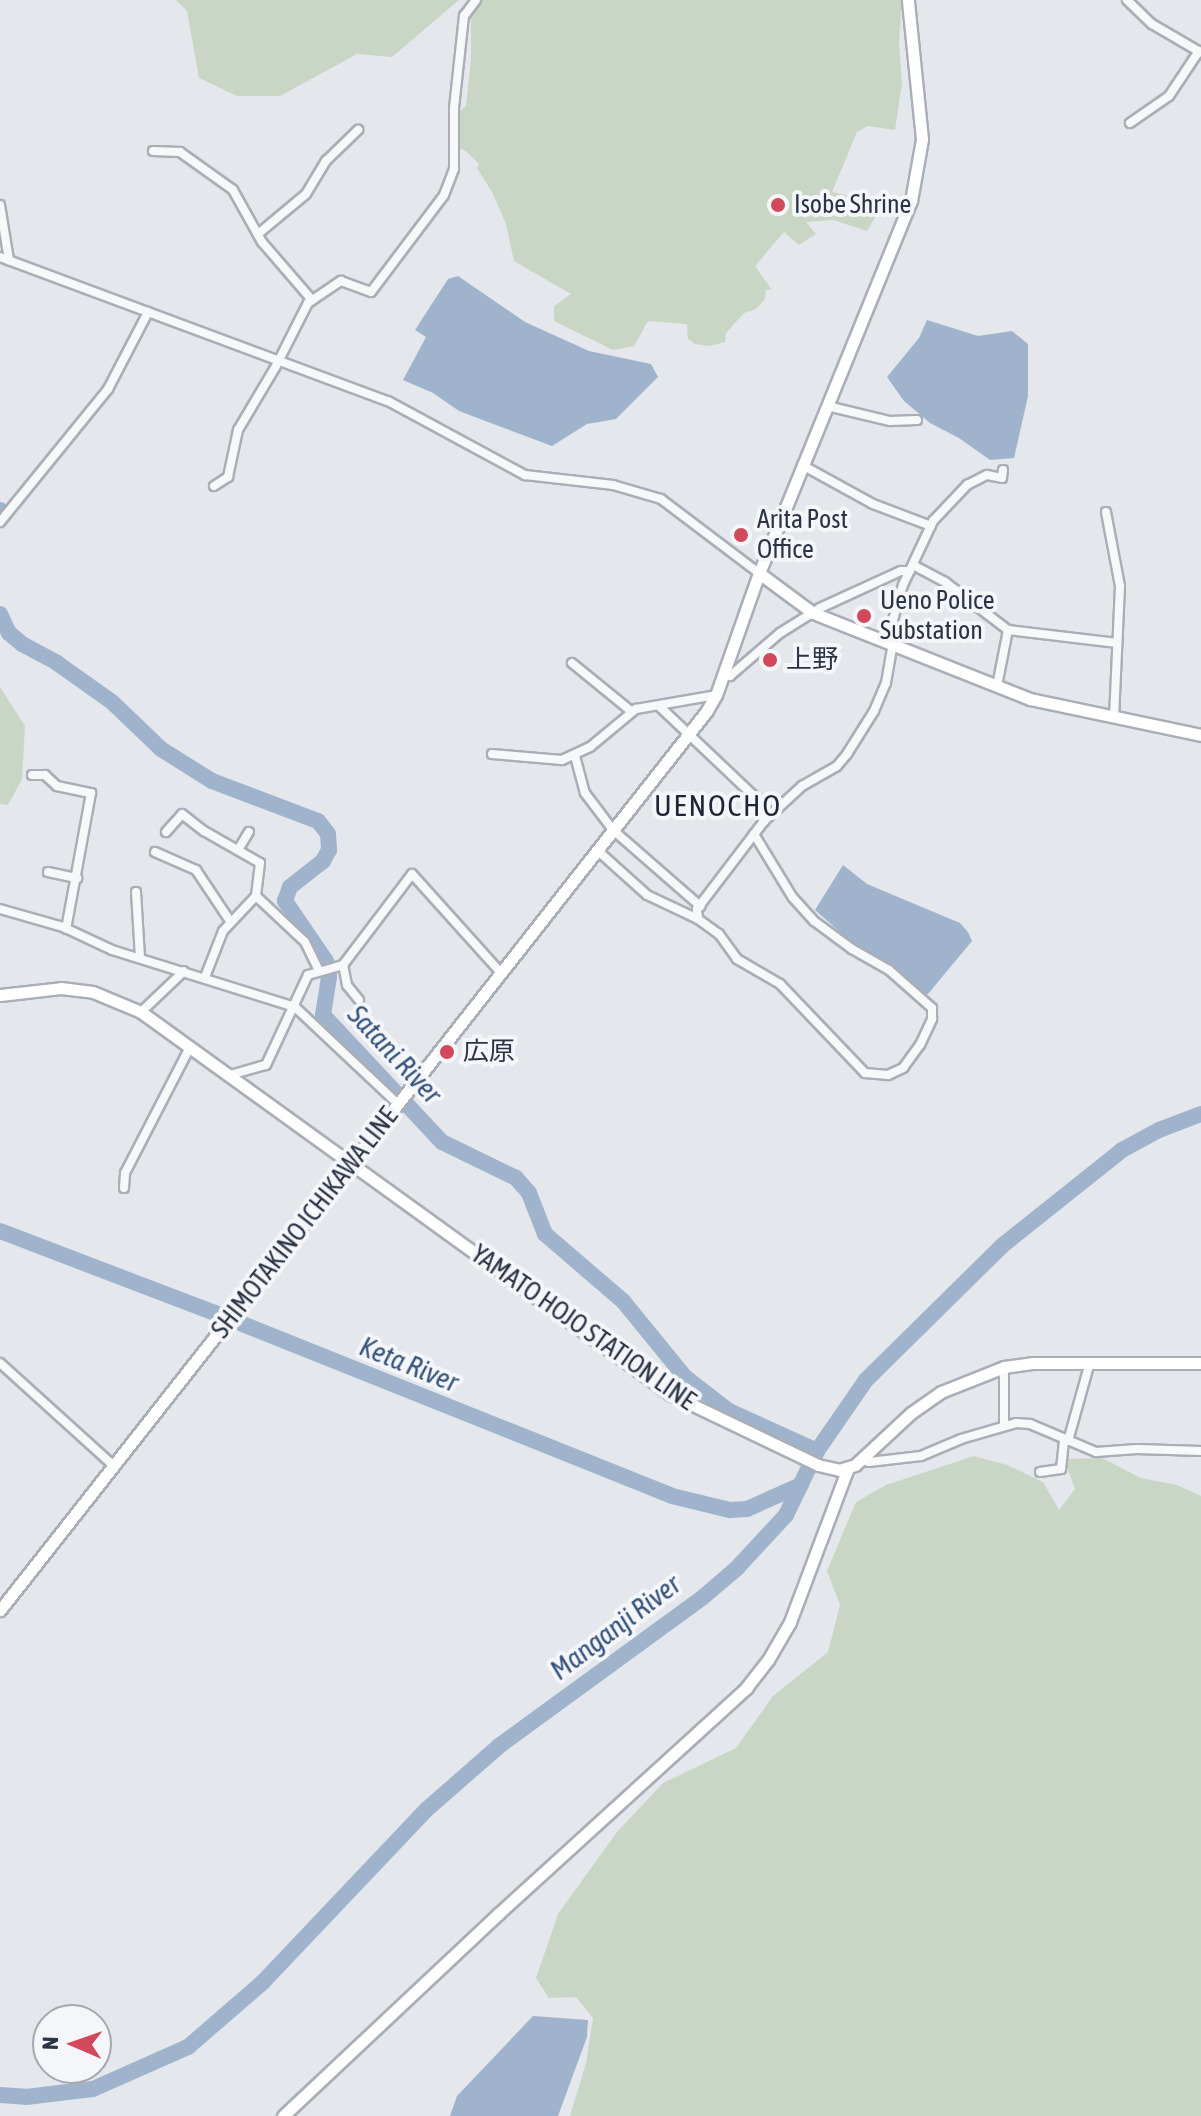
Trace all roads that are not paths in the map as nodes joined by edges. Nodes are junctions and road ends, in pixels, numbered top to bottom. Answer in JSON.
{"nodes":[{"id":1,"x":476,"y":0,"type":"edge"},
{"id":2,"x":908,"y":0,"type":"edge"},
{"id":3,"x":1127,"y":0,"type":"edge"},
{"id":4,"x":1200,"y":52,"type":"edge"},
{"id":5,"x":1130,"y":123,"type":"dead end"},
{"id":6,"x":358,"y":130,"type":"dead end"},
{"id":7,"x":153,"y":151,"type":"dead end"},
{"id":8,"x":0,"y":205,"type":"edge"},
{"id":9,"x":258,"y":234,"type":"junction"},
{"id":10,"x":5,"y":258,"type":"edge"},
{"id":11,"x":312,"y":300,"type":"junction"},
{"id":12,"x":148,"y":312,"type":"junction"},
{"id":13,"x":278,"y":360,"type":"junction"},
{"id":14,"x":827,"y":406,"type":"junction"},
{"id":15,"x":917,"y":420,"type":"dead end"},
{"id":16,"x":802,"y":465,"type":"junction"},
{"id":17,"x":1003,"y":470,"type":"dead end"},
{"id":18,"x":214,"y":486,"type":"dead end"},
{"id":19,"x":1106,"y":512,"type":"dead end"},
{"id":20,"x":0,"y":522,"type":"edge"},
{"id":21,"x":931,"y":526,"type":"junction"},
{"id":22,"x":911,"y":568,"type":"junction"},
{"id":23,"x":759,"y":573,"type":"junction"},
{"id":24,"x":813,"y":613,"type":"junction"},
{"id":25,"x":1008,"y":630,"type":"junction"},
{"id":26,"x":890,"y":642,"type":"junction"},
{"id":27,"x":1117,"y":643,"type":"junction"},
{"id":28,"x":572,"y":663,"type":"dead end"},
{"id":29,"x":725,"y":673,"type":"junction"},
{"id":30,"x":997,"y":686,"type":"junction"},
{"id":31,"x":716,"y":695,"type":"junction"},
{"id":32,"x":659,"y":706,"type":"junction"},
{"id":33,"x":632,"y":712,"type":"junction"},
{"id":34,"x":1114,"y":716,"type":"junction"},
{"id":35,"x":688,"y":734,"type":"junction"},
{"id":36,"x":1201,"y":735,"type":"edge"},
{"id":37,"x":492,"y":754,"type":"dead end"},
{"id":38,"x":575,"y":756,"type":"junction"},
{"id":39,"x":32,"y":775,"type":"dead end"},
{"id":40,"x":764,"y":821,"type":"junction"},
{"id":41,"x":613,"y":830,"type":"junction"},
{"id":42,"x":166,"y":832,"type":"dead end"},
{"id":43,"x":249,"y":832,"type":"dead end"},
{"id":44,"x":754,"y":834,"type":"junction"},
{"id":45,"x":238,"y":850,"type":"junction"},
{"id":46,"x":597,"y":850,"type":"junction"},
{"id":47,"x":155,"y":852,"type":"dead end"},
{"id":48,"x":48,"y":872,"type":"dead end"},
{"id":49,"x":77,"y":878,"type":"junction"},
{"id":50,"x":136,"y":892,"type":"dead end"},
{"id":51,"x":256,"y":896,"type":"junction"},
{"id":52,"x":700,"y":906,"type":"junction"},
{"id":53,"x":0,"y":909,"type":"edge"},
{"id":54,"x":698,"y":919,"type":"junction"},
{"id":55,"x":230,"y":921,"type":"junction"},
{"id":56,"x":66,"y":929,"type":"junction"},
{"id":57,"x":140,"y":958,"type":"junction"},
{"id":58,"x":343,"y":965,"type":"junction"},
{"id":59,"x":318,"y":969,"type":"junction"},
{"id":60,"x":184,"y":971,"type":"junction"},
{"id":61,"x":501,"y":973,"type":"junction"},
{"id":62,"x":205,"y":977,"type":"junction"},
{"id":63,"x":0,"y":995,"type":"edge"},
{"id":64,"x":359,"y":1000,"type":"dead end"},
{"id":65,"x":295,"y":1007,"type":"junction"},
{"id":66,"x":141,"y":1012,"type":"junction"},
{"id":67,"x":190,"y":1047,"type":"junction"},
{"id":68,"x":230,"y":1075,"type":"junction"},
{"id":69,"x":401,"y":1100,"type":"junction"},
{"id":70,"x":351,"y":1162,"type":"junction"},
{"id":71,"x":124,"y":1188,"type":"dead end"},
{"id":72,"x":1090,"y":1362,"type":"junction"},
{"id":73,"x":0,"y":1363,"type":"edge"},
{"id":74,"x":1201,"y":1363,"type":"edge"},
{"id":75,"x":1004,"y":1367,"type":"junction"},
{"id":76,"x":1004,"y":1425,"type":"junction"},
{"id":77,"x":1066,"y":1441,"type":"junction"},
{"id":78,"x":1201,"y":1451,"type":"edge"},
{"id":79,"x":862,"y":1460,"type":"junction"},
{"id":80,"x":114,"y":1466,"type":"junction"},
{"id":81,"x":848,"y":1468,"type":"junction"},
{"id":82,"x":1040,"y":1472,"type":"dead end"},
{"id":83,"x":0,"y":1610,"type":"edge"},
{"id":84,"x":283,"y":2116,"type":"edge"}],
"edges":[{"from":1,"to":11,"type":"street"},
{"from":2,"to":14,"type":"main road","name":"SHIMOTAKINO ICHIKAWA LINE"},
{"from":3,"to":4,"type":"street"},
{"from":4,"to":5,"type":"street"},
{"from":6,"to":9,"type":"street"},
{"from":7,"to":9,"type":"street"},
{"from":8,"to":10,"type":"street"},
{"from":9,"to":11,"type":"street"},
{"from":10,"to":12,"type":"street"},
{"from":11,"to":13,"type":"street"},
{"from":12,"to":13,"type":"street"},
{"from":12,"to":20,"type":"street"},
{"from":13,"to":18,"type":"street"},
{"from":13,"to":23,"type":"street"},
{"from":14,"to":15,"type":"street"},
{"from":14,"to":16,"type":"main road","name":"SHIMOTAKINO ICHIKAWA LINE"},
{"from":16,"to":21,"type":"street"},
{"from":16,"to":23,"type":"main road","name":"SHIMOTAKINO ICHIKAWA LINE"},
{"from":17,"to":21,"type":"street"},
{"from":19,"to":27,"type":"street"},
{"from":21,"to":22,"type":"street"},
{"from":22,"to":24,"type":"street"},
{"from":22,"to":25,"type":"street"},
{"from":22,"to":26,"type":"street"},
{"from":23,"to":24,"type":"main road"},
{"from":23,"to":29,"type":"main road","name":"SHIMOTAKINO ICHIKAWA LINE"},
{"from":24,"to":26,"type":"main road"},
{"from":24,"to":29,"type":"street"},
{"from":25,"to":27,"type":"street"},
{"from":25,"to":30,"type":"street"},
{"from":26,"to":30,"type":"main road"},
{"from":26,"to":40,"type":"street"},
{"from":27,"to":34,"type":"street"},
{"from":28,"to":33,"type":"street"},
{"from":29,"to":31,"type":"main road","name":"SHIMOTAKINO ICHIKAWA LINE"},
{"from":30,"to":34,"type":"main road"},
{"from":31,"to":32,"type":"street"},
{"from":31,"to":35,"type":"main road","name":"SHIMOTAKINO ICHIKAWA LINE"},
{"from":32,"to":33,"type":"street"},
{"from":32,"to":35,"type":"street"},
{"from":33,"to":38,"type":"street"},
{"from":34,"to":36,"type":"main road"},
{"from":35,"to":40,"type":"street"},
{"from":35,"to":41,"type":"main road","name":"SHIMOTAKINO ICHIKAWA LINE"},
{"from":37,"to":38,"type":"street"},
{"from":38,"to":41,"type":"street"},
{"from":39,"to":49,"type":"street"},
{"from":40,"to":44,"type":"street"},
{"from":41,"to":46,"type":"main road","name":"SHIMOTAKINO ICHIKAWA LINE"},
{"from":41,"to":52,"type":"street"},
{"from":42,"to":45,"type":"street"},
{"from":43,"to":45,"type":"street"},
{"from":44,"to":52,"type":"street"},
{"from":44,"to":54,"type":"street"},
{"from":45,"to":51,"type":"street"},
{"from":46,"to":54,"type":"street"},
{"from":46,"to":61,"type":"main road","name":"SHIMOTAKINO ICHIKAWA LINE"},
{"from":47,"to":55,"type":"street"},
{"from":48,"to":49,"type":"street"},
{"from":49,"to":56,"type":"street"},
{"from":50,"to":57,"type":"street"},
{"from":51,"to":55,"type":"street"},
{"from":51,"to":59,"type":"street"},
{"from":52,"to":54,"type":"street"},
{"from":53,"to":56,"type":"street"},
{"from":55,"to":62,"type":"street"},
{"from":56,"to":57,"type":"street"},
{"from":57,"to":60,"type":"street"},
{"from":58,"to":59,"type":"street"},
{"from":58,"to":61,"type":"street"},
{"from":58,"to":64,"type":"street"},
{"from":59,"to":65,"type":"street"},
{"from":60,"to":62,"type":"street"},
{"from":60,"to":66,"type":"street"},
{"from":61,"to":69,"type":"main road","name":"SHIMOTAKINO ICHIKAWA LINE"},
{"from":62,"to":65,"type":"street"},
{"from":63,"to":66,"type":"main road","name":"YAMATO HOJO STATION LINE"},
{"from":65,"to":68,"type":"street"},
{"from":65,"to":69,"type":"street"},
{"from":66,"to":67,"type":"main road","name":"YAMATO HOJO STATION LINE"},
{"from":67,"to":68,"type":"main road","name":"YAMATO HOJO STATION LINE"},
{"from":67,"to":71,"type":"street"},
{"from":68,"to":70,"type":"main road","name":"YAMATO HOJO STATION LINE"},
{"from":69,"to":70,"type":"main road","name":"SHIMOTAKINO ICHIKAWA LINE"},
{"from":70,"to":80,"type":"main road","name":"SHIMOTAKINO ICHIKAWA LINE"},
{"from":70,"to":81,"type":"main road","name":"YAMATO HOJO STATION LINE"},
{"from":72,"to":74,"type":"main road"},
{"from":72,"to":75,"type":"main road"},
{"from":72,"to":77,"type":"street"},
{"from":73,"to":80,"type":"street"},
{"from":75,"to":76,"type":"street"},
{"from":75,"to":79,"type":"main road"},
{"from":76,"to":77,"type":"street"},
{"from":76,"to":79,"type":"street"},
{"from":77,"to":78,"type":"street"},
{"from":77,"to":82,"type":"street"},
{"from":79,"to":81,"type":"main road"},
{"from":80,"to":83,"type":"main road","name":"SHIMOTAKINO ICHIKAWA LINE"},
{"from":81,"to":84,"type":"main road"}]}
